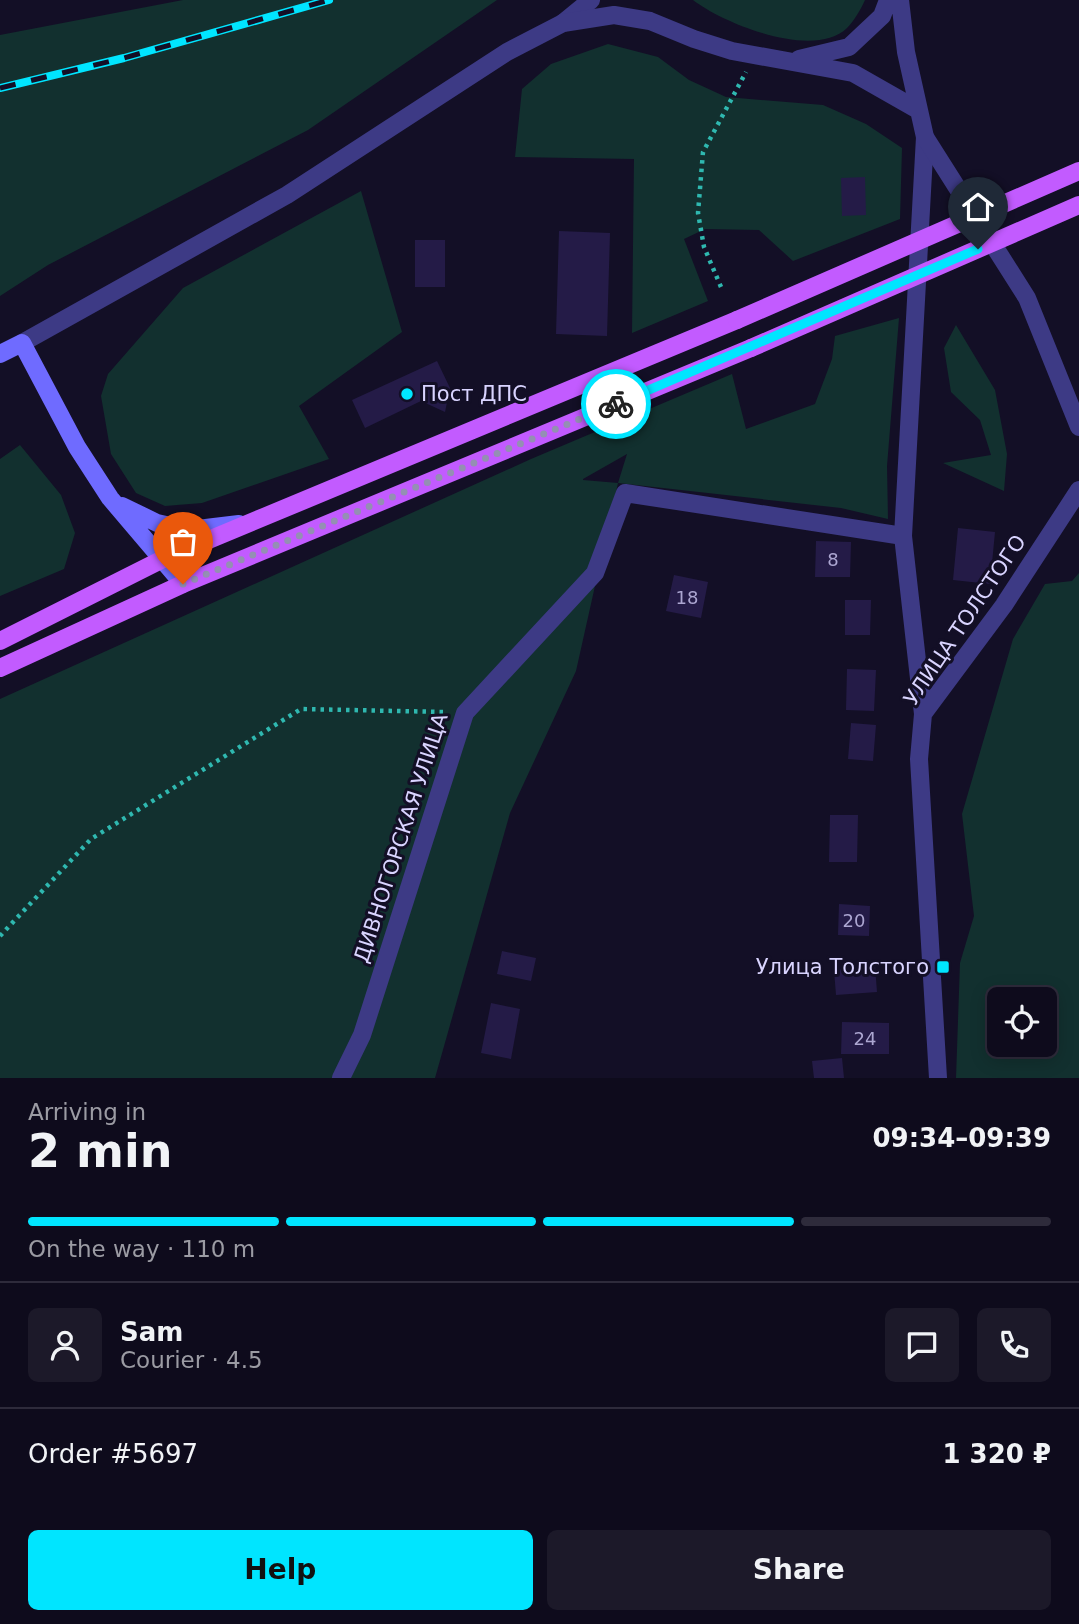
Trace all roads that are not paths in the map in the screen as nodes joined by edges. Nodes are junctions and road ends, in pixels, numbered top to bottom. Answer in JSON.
{"nodes":[{"id":1,"x":590,"y":0,"type":"edge"},
{"id":2,"x":888,"y":0,"type":"edge"},
{"id":3,"x":901,"y":0,"type":"edge"},
{"id":4,"x":563,"y":23,"type":"junction"},
{"id":5,"x":792,"y":61,"type":"junction"},
{"id":6,"x":918,"y":110,"type":"junction"},
{"id":7,"x":925,"y":137,"type":"junction"},
{"id":8,"x":1079,"y":171,"type":"edge"},
{"id":9,"x":1079,"y":205,"type":"edge"},
{"id":10,"x":22,"y":343,"type":"junction"},
{"id":11,"x":0,"y":354,"type":"edge"},
{"id":12,"x":1079,"y":427,"type":"edge"},
{"id":13,"x":1079,"y":490,"type":"edge"},
{"id":14,"x":110,"y":498,"type":"junction"},
{"id":15,"x":256,"y":522,"type":"junction"},
{"id":16,"x":903,"y":536,"type":"junction"},
{"id":17,"x":163,"y":559,"type":"junction"},
{"id":18,"x":183,"y":584,"type":"junction"},
{"id":19,"x":0,"y":641,"type":"edge"},
{"id":20,"x":0,"y":668,"type":"edge"},
{"id":21,"x":923,"y":715,"type":"junction"},
{"id":22,"x":341,"y":1078,"type":"edge"},
{"id":23,"x":938,"y":1078,"type":"edge"}],
"edges":[{"from":1,"to":4,"type":"street"},
{"from":2,"to":5,"type":"street"},
{"from":3,"to":6,"type":"street"},
{"from":4,"to":5,"type":"street"},
{"from":4,"to":10,"type":"street"},
{"from":5,"to":6,"type":"street"},
{"from":6,"to":7,"type":"street"},
{"from":7,"to":12,"type":"street"},
{"from":7,"to":16,"type":"street"},
{"from":8,"to":15,"type":"main road","bridge":true},
{"from":9,"to":18,"type":"main road","bridge":true},
{"from":10,"to":11,"type":"main road"},
{"from":10,"to":14,"type":"main road"},
{"from":13,"to":21,"type":"street","name":"УЛИЦА ТОЛСТОГО"},
{"from":14,"to":15,"type":"main road"},
{"from":14,"to":17,"type":"main road"},
{"from":15,"to":17,"type":"main road"},
{"from":16,"to":21,"type":"street"},
{"from":16,"to":22,"type":"street","name":"ДИВНОГОРСКАЯ УЛИЦА"},
{"from":17,"to":18,"type":"main road"},
{"from":17,"to":19,"type":"main road"},
{"from":18,"to":20,"type":"main road"},
{"from":21,"to":23,"type":"street","name":"УЛИЦА ТОЛСТОГО"}]}
